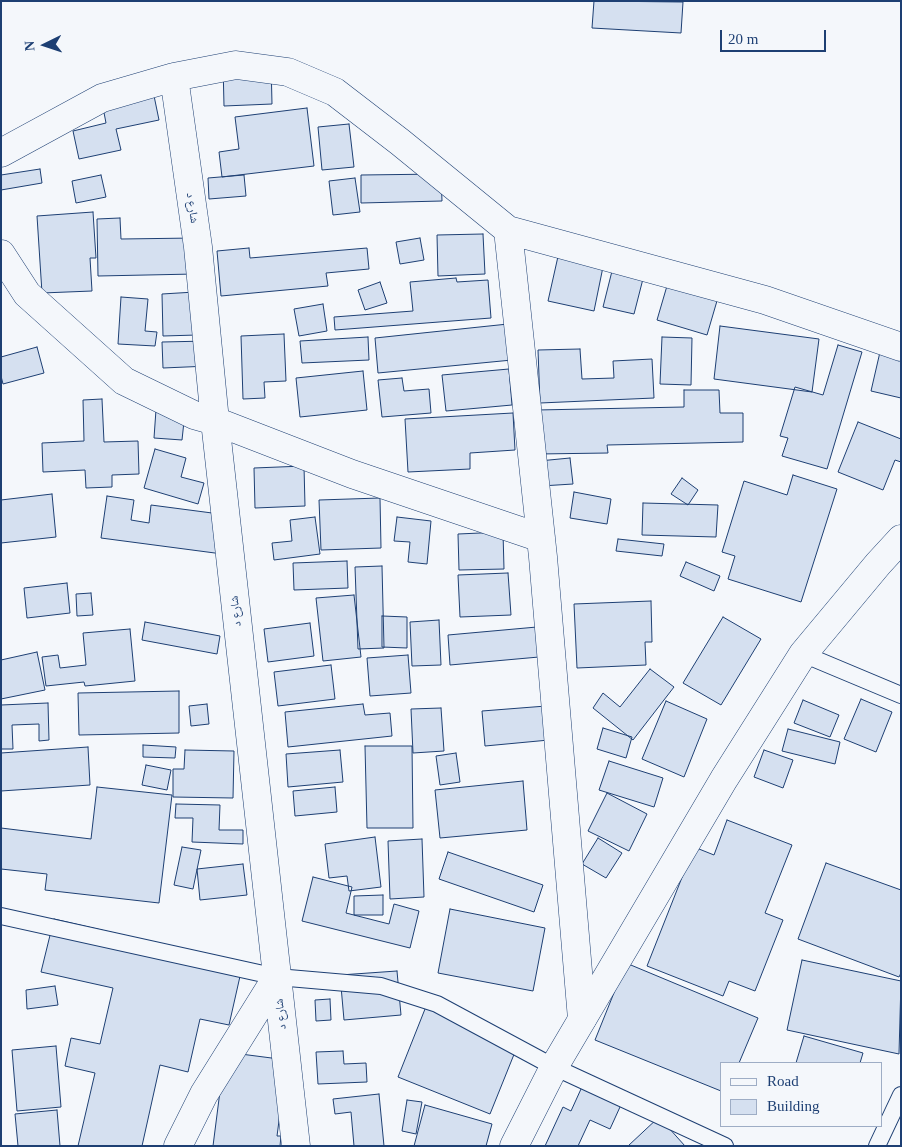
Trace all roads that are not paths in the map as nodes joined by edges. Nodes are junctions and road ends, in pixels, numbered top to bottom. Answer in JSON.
{"nodes":[{"id":1,"x":174,"y":77,"type":"junction"},
{"id":2,"x":1,"y":153,"type":"edge"},
{"id":3,"x":508,"y":230,"type":"junction"},
{"id":4,"x":1,"y":254,"type":"edge"},
{"id":5,"x":901,"y":347,"type":"edge"},
{"id":6,"x":215,"y":421,"type":"junction"},
{"id":7,"x":541,"y":538,"type":"junction"},
{"id":8,"x":901,"y":539,"type":"edge"},
{"id":9,"x":803,"y":654,"type":"junction"},
{"id":10,"x":901,"y":696,"type":"edge"},
{"id":11,"x":1,"y":916,"type":"edge"},
{"id":12,"x":277,"y":977,"type":"junction"},
{"id":13,"x":582,"y":1020,"type":"junction"},
{"id":14,"x":554,"y":1067,"type":"junction"},
{"id":15,"x":901,"y":1095,"type":"edge"},
{"id":16,"x":178,"y":1146,"type":"edge"},
{"id":17,"x":296,"y":1146,"type":"edge"},
{"id":18,"x":514,"y":1146,"type":"edge"},
{"id":19,"x":725,"y":1146,"type":"edge"},
{"id":20,"x":877,"y":1146,"type":"edge"}],
"edges":[{"from":1,"to":2,"type":"street"},
{"from":1,"to":3,"type":"street"},
{"from":1,"to":6,"type":"street","name":"شارع د"},
{"from":3,"to":5,"type":"street"},
{"from":3,"to":7,"type":"street"},
{"from":4,"to":6,"type":"street"},
{"from":6,"to":7,"type":"street"},
{"from":6,"to":12,"type":"street","name":"شارع د"},
{"from":7,"to":13,"type":"street"},
{"from":8,"to":9,"type":"street"},
{"from":9,"to":10,"type":"lane"},
{"from":9,"to":13,"type":"street"},
{"from":11,"to":12,"type":"lane"},
{"from":12,"to":14,"type":"lane"},
{"from":12,"to":16,"type":"street"},
{"from":12,"to":17,"type":"street","name":"شارع د"},
{"from":13,"to":14,"type":"street"},
{"from":14,"to":18,"type":"street"},
{"from":14,"to":19,"type":"lane"},
{"from":15,"to":20,"type":"lane"}]}
